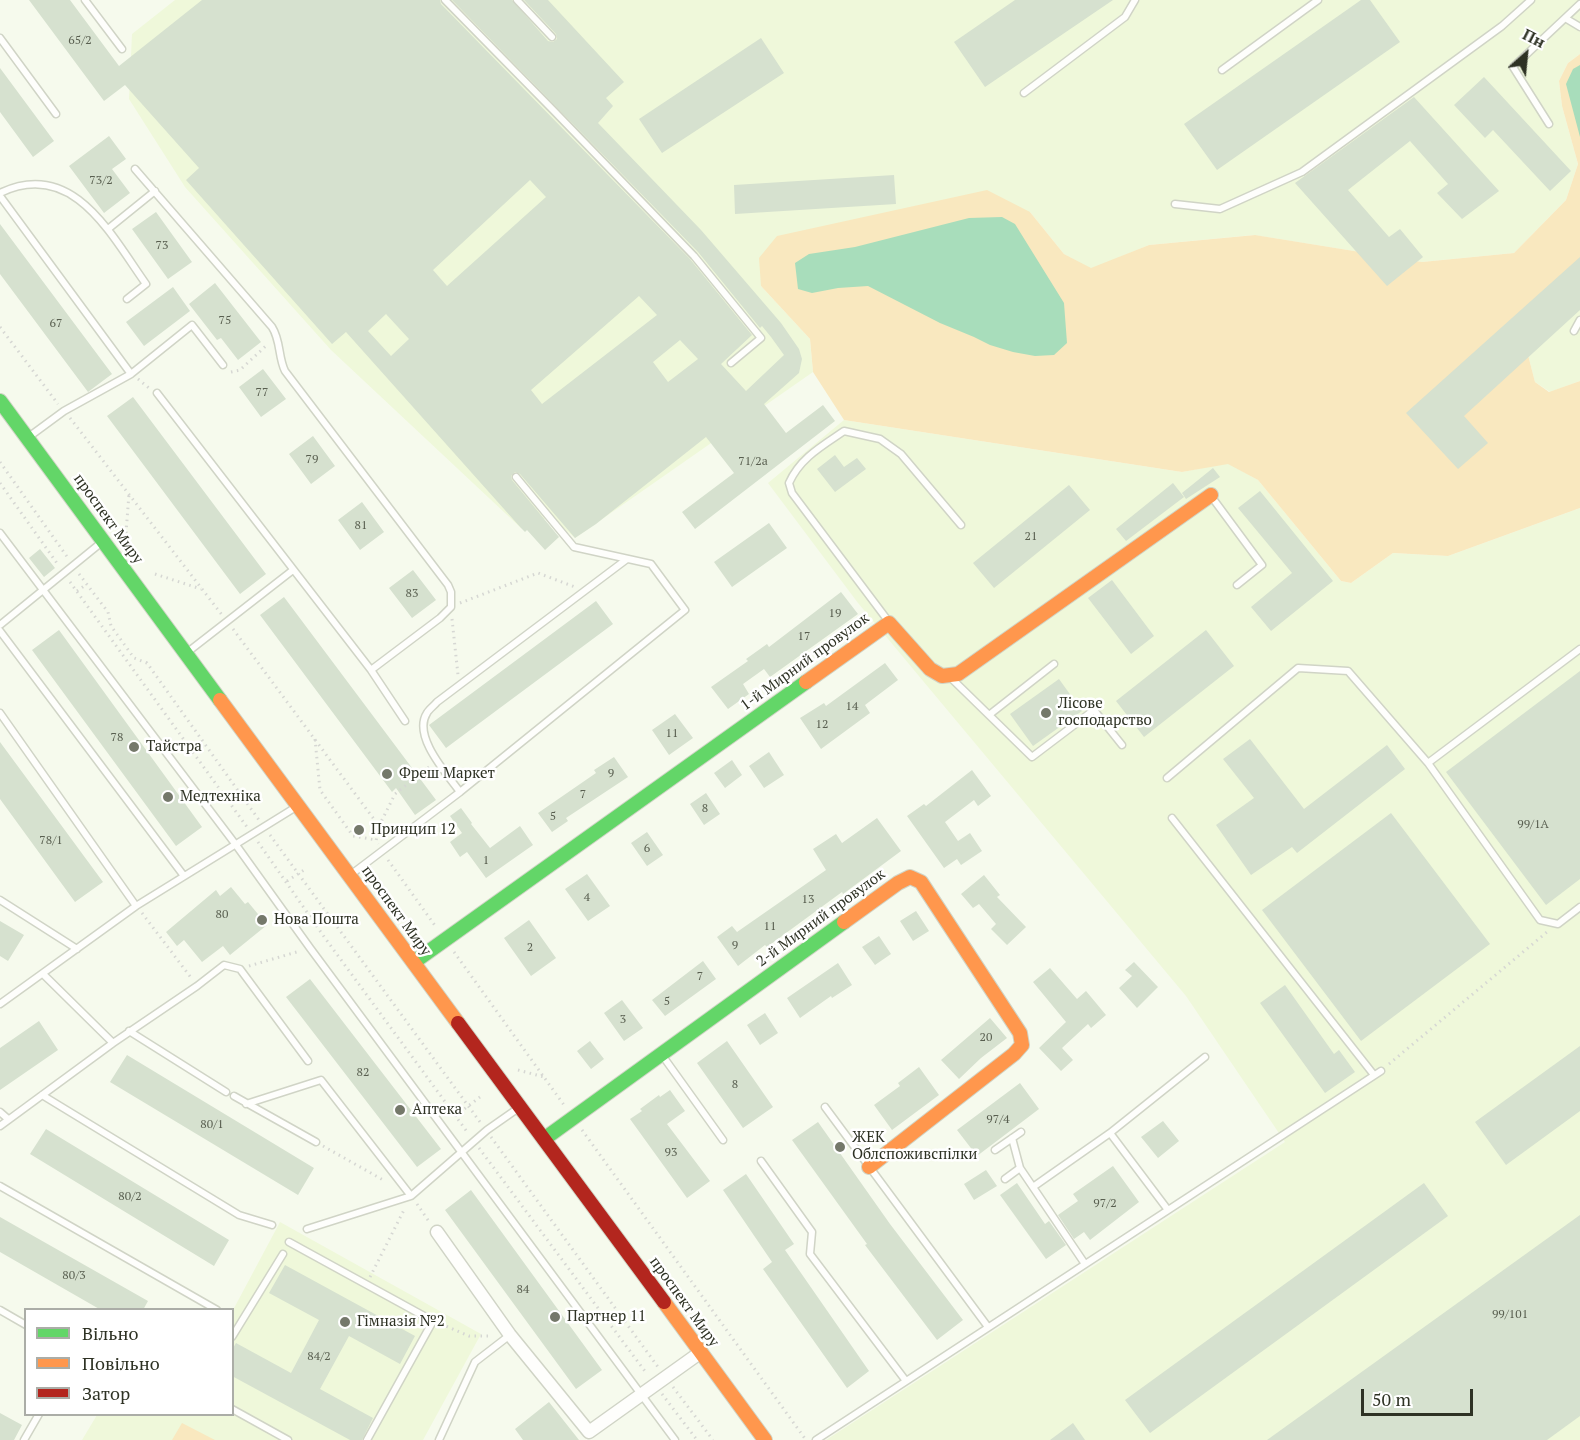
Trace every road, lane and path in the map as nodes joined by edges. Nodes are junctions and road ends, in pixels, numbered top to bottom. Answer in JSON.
{"nodes":[{"id":1,"x":85,"y":0,"type":"edge"},
{"id":2,"x":445,"y":0,"type":"edge"},
{"id":3,"x":517,"y":0,"type":"edge"},
{"id":4,"x":1135,"y":0,"type":"edge"},
{"id":5,"x":1318,"y":0,"type":"edge"},
{"id":6,"x":1530,"y":0,"type":"edge"},
{"id":7,"x":1580,"y":4,"type":"edge"},
{"id":8,"x":1565,"y":18,"type":"junction"},
{"id":9,"x":1580,"y":27,"type":"edge"},
{"id":10,"x":552,"y":37,"type":"dead end"},
{"id":11,"x":0,"y":38,"type":"edge"},
{"id":12,"x":122,"y":49,"type":"dead end"},
{"id":13,"x":1222,"y":69,"type":"dead end"},
{"id":14,"x":1024,"y":93,"type":"dead end"},
{"id":15,"x":56,"y":114,"type":"dead end"},
{"id":16,"x":1549,"y":124,"type":"dead end"},
{"id":17,"x":135,"y":169,"type":"dead end"},
{"id":18,"x":154,"y":192,"type":"junction"},
{"id":19,"x":0,"y":194,"type":"edge"},
{"id":20,"x":1175,"y":204,"type":"dead end"},
{"id":21,"x":108,"y":229,"type":"junction"},
{"id":22,"x":128,"y":299,"type":"dead end"},
{"id":23,"x":1580,"y":320,"type":"edge"},
{"id":24,"x":0,"y":327,"type":"edge"},
{"id":25,"x":1574,"y":331,"type":"dead end"},
{"id":26,"x":278,"y":336,"type":"junction"},
{"id":27,"x":731,"y":363,"type":"dead end"},
{"id":28,"x":223,"y":365,"type":"joint"},
{"id":29,"x":131,"y":374,"type":"junction"},
{"id":30,"x":157,"y":393,"type":"joint"},
{"id":31,"x":0,"y":401,"type":"edge"},
{"id":32,"x":64,"y":411,"type":"junction"},
{"id":33,"x":28,"y":438,"type":"junction"},
{"id":34,"x":0,"y":462,"type":"edge"},
{"id":35,"x":516,"y":477,"type":"dead end"},
{"id":36,"x":0,"y":483,"type":"edge"},
{"id":37,"x":129,"y":494,"type":"junction"},
{"id":38,"x":1210,"y":495,"type":"joint"},
{"id":39,"x":961,"y":525,"type":"dead end"},
{"id":40,"x":0,"y":533,"type":"edge"},
{"id":41,"x":126,"y":533,"type":"dead end"},
{"id":42,"x":104,"y":541,"type":"junction"},
{"id":43,"x":627,"y":559,"type":"junction"},
{"id":44,"x":74,"y":566,"type":"junction"},
{"id":45,"x":292,"y":570,"type":"junction"},
{"id":46,"x":64,"y":573,"type":"junction"},
{"id":47,"x":155,"y":574,"type":"dead end"},
{"id":48,"x":87,"y":584,"type":"junction"},
{"id":49,"x":1237,"y":585,"type":"dead end"},
{"id":50,"x":203,"y":589,"type":"junction"},
{"id":51,"x":585,"y":590,"type":"junction"},
{"id":52,"x":42,"y":591,"type":"junction"},
{"id":53,"x":77,"y":591,"type":"junction"},
{"id":54,"x":451,"y":607,"type":"junction"},
{"id":55,"x":226,"y":620,"type":"junction"},
{"id":56,"x":889,"y":623,"type":"junction"},
{"id":57,"x":0,"y":625,"type":"edge"},
{"id":58,"x":0,"y":631,"type":"edge"},
{"id":59,"x":1580,"y":649,"type":"edge"},
{"id":60,"x":186,"y":653,"type":"junction"},
{"id":61,"x":1054,"y":664,"type":"dead end"},
{"id":62,"x":370,"y":670,"type":"junction"},
{"id":63,"x":948,"y":676,"type":"junction"},
{"id":64,"x":459,"y":686,"type":"junction"},
{"id":65,"x":0,"y":713,"type":"edge"},
{"id":66,"x":989,"y":715,"type":"junction"},
{"id":67,"x":405,"y":721,"type":"dead end"},
{"id":68,"x":315,"y":737,"type":"junction"},
{"id":69,"x":1122,"y":745,"type":"dead end"},
{"id":70,"x":436,"y":760,"type":"junction"},
{"id":71,"x":1428,"y":763,"type":"junction"},
{"id":72,"x":1167,"y":778,"type":"dead end"},
{"id":73,"x":460,"y":792,"type":"junction"},
{"id":74,"x":298,"y":806,"type":"junction"},
{"id":75,"x":1173,"y":818,"type":"dead end"},
{"id":76,"x":379,"y":826,"type":"junction"},
{"id":77,"x":264,"y":827,"type":"junction"},
{"id":78,"x":253,"y":835,"type":"junction"},
{"id":79,"x":376,"y":840,"type":"junction"},
{"id":80,"x":236,"y":845,"type":"junction"},
{"id":81,"x":382,"y":851,"type":"junction"},
{"id":82,"x":304,"y":870,"type":"dead end"},
{"id":83,"x":298,"y":873,"type":"junction"},
{"id":84,"x":184,"y":876,"type":"junction"},
{"id":85,"x":350,"y":876,"type":"junction"},
{"id":86,"x":287,"y":881,"type":"dead end"},
{"id":87,"x":0,"y":900,"type":"edge"},
{"id":88,"x":136,"y":906,"type":"junction"},
{"id":89,"x":1580,"y":908,"type":"edge"},
{"id":90,"x":1558,"y":924,"type":"junction"},
{"id":91,"x":325,"y":938,"type":"dead end"},
{"id":92,"x":446,"y":941,"type":"junction"},
{"id":93,"x":310,"y":948,"type":"junction"},
{"id":94,"x":77,"y":949,"type":"junction"},
{"id":95,"x":414,"y":963,"type":"junction"},
{"id":96,"x":240,"y":969,"type":"junction"},
{"id":97,"x":43,"y":974,"type":"junction"},
{"id":98,"x":197,"y":986,"type":"junction"},
{"id":99,"x":0,"y":1005,"type":"edge"},
{"id":100,"x":129,"y":1031,"type":"junction"},
{"id":101,"x":113,"y":1043,"type":"junction"},
{"id":102,"x":661,"y":1054,"type":"junction"},
{"id":103,"x":1205,"y":1057,"type":"dead end"},
{"id":104,"x":308,"y":1061,"type":"dead end"},
{"id":105,"x":518,"y":1070,"type":"dead end"},
{"id":106,"x":1381,"y":1071,"type":"joint"},
{"id":107,"x":1374,"y":1075,"type":"junction"},
{"id":108,"x":545,"y":1078,"type":"junction"},
{"id":109,"x":225,"y":1092,"type":"dead end"},
{"id":110,"x":42,"y":1095,"type":"junction"},
{"id":111,"x":234,"y":1096,"type":"dead end"},
{"id":112,"x":480,"y":1097,"type":"dead end"},
{"id":113,"x":246,"y":1104,"type":"junction"},
{"id":114,"x":468,"y":1106,"type":"junction"},
{"id":115,"x":520,"y":1107,"type":"junction"},
{"id":116,"x":825,"y":1107,"type":"dead end"},
{"id":117,"x":0,"y":1112,"type":"edge"},
{"id":118,"x":455,"y":1116,"type":"dead end"},
{"id":119,"x":574,"y":1118,"type":"junction"},
{"id":120,"x":8,"y":1119,"type":"junction"},
{"id":121,"x":0,"y":1126,"type":"edge"},
{"id":122,"x":487,"y":1130,"type":"junction"},
{"id":123,"x":1021,"y":1132,"type":"dead end"},
{"id":124,"x":1110,"y":1133,"type":"junction"},
{"id":125,"x":1012,"y":1138,"type":"junction"},
{"id":126,"x":544,"y":1139,"type":"junction"},
{"id":127,"x":723,"y":1140,"type":"dead end"},
{"id":128,"x":316,"y":1142,"type":"joint"},
{"id":129,"x":995,"y":1150,"type":"dead end"},
{"id":130,"x":461,"y":1153,"type":"junction"},
{"id":131,"x":761,"y":1161,"type":"dead end"},
{"id":132,"x":869,"y":1167,"type":"junction"},
{"id":133,"x":1020,"y":1168,"type":"junction"},
{"id":134,"x":1005,"y":1179,"type":"dead end"},
{"id":135,"x":0,"y":1185,"type":"edge"},
{"id":136,"x":1033,"y":1187,"type":"junction"},
{"id":137,"x":411,"y":1196,"type":"junction"},
{"id":138,"x":1168,"y":1210,"type":"junction"},
{"id":139,"x":272,"y":1225,"type":"dead end"},
{"id":140,"x":307,"y":1229,"type":"dead end"},
{"id":141,"x":437,"y":1232,"type":"joint"},
{"id":142,"x":289,"y":1242,"type":"dead end"},
{"id":143,"x":283,"y":1254,"type":"dead end"},
{"id":144,"x":1085,"y":1264,"type":"junction"},
{"id":145,"x":376,"y":1265,"type":"dead end"},
{"id":146,"x":214,"y":1308,"type":"edge"},
{"id":147,"x":0,"y":1310,"type":"edge"},
{"id":148,"x":234,"y":1319,"type":"edge"},
{"id":149,"x":433,"y":1321,"type":"junction"},
{"id":150,"x":240,"y":1323,"type":"junction"},
{"id":151,"x":24,"y":1324,"type":"edge"},
{"id":152,"x":988,"y":1328,"type":"junction"},
{"id":153,"x":234,"y":1334,"type":"edge"},
{"id":154,"x":510,"y":1335,"type":"junction"},
{"id":155,"x":701,"y":1352,"type":"junction"},
{"id":156,"x":665,"y":1377,"type":"junction"},
{"id":157,"x":906,"y":1381,"type":"junction"},
{"id":158,"x":641,"y":1394,"type":"junction"},
{"id":159,"x":234,"y":1410,"type":"edge"},
{"id":160,"x":38,"y":1416,"type":"edge"},
{"id":161,"x":592,"y":1436,"type":"edge"},
{"id":162,"x":24,"y":1440,"type":"edge"},
{"id":163,"x":288,"y":1440,"type":"edge"},
{"id":164,"x":367,"y":1440,"type":"edge"},
{"id":165,"x":439,"y":1440,"type":"edge"},
{"id":166,"x":675,"y":1440,"type":"edge"},
{"id":167,"x":712,"y":1440,"type":"edge"},
{"id":168,"x":765,"y":1440,"type":"edge"},
{"id":169,"x":806,"y":1440,"type":"edge"},
{"id":170,"x":816,"y":1440,"type":"edge"}],
"edges":[{"from":1,"to":12,"type":"lane"},
{"from":2,"to":27,"type":"lane"},
{"from":3,"to":10,"type":"lane"},
{"from":4,"to":14,"type":"lane"},
{"from":5,"to":13,"type":"lane"},
{"from":6,"to":20,"type":"lane"},
{"from":7,"to":8,"type":"lane"},
{"from":8,"to":9,"type":"lane"},
{"from":8,"to":16,"type":"lane"},
{"from":11,"to":15,"type":"lane"},
{"from":17,"to":18,"type":"lane"},
{"from":18,"to":21,"type":"lane"},
{"from":18,"to":26,"type":"lane"},
{"from":19,"to":21,"type":"lane"},
{"from":19,"to":29,"type":"lane"},
{"from":21,"to":22,"type":"lane"},
{"from":23,"to":25,"type":"lane"},
{"from":24,"to":32,"type":"path"},
{"from":26,"to":28,"type":"path"},
{"from":26,"to":54,"type":"lane"},
{"from":28,"to":29,"type":"lane"},
{"from":29,"to":30,"type":"path"},
{"from":29,"to":32,"type":"lane"},
{"from":30,"to":45,"type":"lane"},
{"from":31,"to":33,"type":"street","name":"проспект Миру"},
{"from":32,"to":33,"type":"lane"},
{"from":32,"to":37,"type":"path"},
{"from":33,"to":42,"type":"street","name":"проспект Миру"},
{"from":34,"to":44,"type":"path"},
{"from":35,"to":43,"type":"lane"},
{"from":36,"to":46,"type":"path"},
{"from":37,"to":41,"type":"path"},
{"from":37,"to":50,"type":"path"},
{"from":38,"to":49,"type":"lane"},
{"from":38,"to":63,"type":"street"},
{"from":39,"to":56,"type":"lane"},
{"from":40,"to":52,"type":"lane"},
{"from":42,"to":44,"type":"lane"},
{"from":42,"to":60,"type":"street","name":"проспект Миру"},
{"from":43,"to":51,"type":"lane"},
{"from":43,"to":73,"type":"lane"},
{"from":44,"to":46,"type":"lane"},
{"from":44,"to":48,"type":"path"},
{"from":45,"to":55,"type":"lane"},
{"from":45,"to":62,"type":"lane"},
{"from":46,"to":52,"type":"lane"},
{"from":46,"to":53,"type":"path"},
{"from":47,"to":50,"type":"path"},
{"from":48,"to":53,"type":"path"},
{"from":48,"to":77,"type":"path"},
{"from":50,"to":55,"type":"path"},
{"from":51,"to":54,"type":"path"},
{"from":51,"to":64,"type":"lane"},
{"from":52,"to":57,"type":"lane"},
{"from":52,"to":80,"type":"lane"},
{"from":53,"to":78,"type":"path"},
{"from":54,"to":62,"type":"lane"},
{"from":54,"to":64,"type":"path"},
{"from":55,"to":60,"type":"lane"},
{"from":55,"to":68,"type":"path"},
{"from":56,"to":63,"type":"street","name":"1-й Мирний провулок"},
{"from":56,"to":92,"type":"street","name":"1-й Мирний провулок"},
{"from":58,"to":84,"type":"lane"},
{"from":59,"to":71,"type":"lane"},
{"from":60,"to":74,"type":"street","name":"проспект Миру"},
{"from":61,"to":66,"type":"lane"},
{"from":62,"to":67,"type":"lane"},
{"from":63,"to":66,"type":"lane"},
{"from":64,"to":70,"type":"lane"},
{"from":65,"to":88,"type":"lane"},
{"from":66,"to":69,"type":"lane"},
{"from":68,"to":76,"type":"path"},
{"from":68,"to":79,"type":"path"},
{"from":70,"to":73,"type":"lane"},
{"from":70,"to":76,"type":"path"},
{"from":71,"to":72,"type":"lane"},
{"from":71,"to":90,"type":"lane"},
{"from":73,"to":81,"type":"lane"},
{"from":74,"to":77,"type":"lane"},
{"from":74,"to":85,"type":"street","name":"проспект Миру"},
{"from":75,"to":107,"type":"lane"},
{"from":76,"to":79,"type":"path"},
{"from":77,"to":78,"type":"lane"},
{"from":77,"to":83,"type":"path"},
{"from":78,"to":80,"type":"lane"},
{"from":79,"to":81,"type":"path"},
{"from":80,"to":84,"type":"lane"},
{"from":80,"to":93,"type":"lane"},
{"from":81,"to":85,"type":"lane"},
{"from":81,"to":92,"type":"path"},
{"from":82,"to":83,"type":"path"},
{"from":83,"to":86,"type":"path"},
{"from":83,"to":114,"type":"path"},
{"from":84,"to":88,"type":"lane"},
{"from":85,"to":95,"type":"street","name":"проспект Миру"},
{"from":87,"to":94,"type":"lane"},
{"from":88,"to":94,"type":"lane"},
{"from":88,"to":98,"type":"path"},
{"from":89,"to":90,"type":"lane"},
{"from":90,"to":106,"type":"path"},
{"from":91,"to":93,"type":"path"},
{"from":92,"to":95,"type":"street","name":"1-й Мирний провулок"},
{"from":92,"to":108,"type":"path"},
{"from":93,"to":96,"type":"path"},
{"from":93,"to":130,"type":"lane"},
{"from":94,"to":97,"type":"lane"},
{"from":95,"to":115,"type":"street","name":"проспект Миру"},
{"from":96,"to":98,"type":"lane"},
{"from":96,"to":104,"type":"lane"},
{"from":97,"to":99,"type":"lane"},
{"from":97,"to":101,"type":"lane"},
{"from":98,"to":100,"type":"lane"},
{"from":100,"to":101,"type":"lane"},
{"from":100,"to":109,"type":"lane"},
{"from":101,"to":110,"type":"lane"},
{"from":102,"to":119,"type":"street","name":"2-й Мирний провулок"},
{"from":102,"to":127,"type":"lane"},
{"from":102,"to":132,"type":"street","name":"2-й Мирний провулок"},
{"from":103,"to":124,"type":"lane"},
{"from":105,"to":108,"type":"path"},
{"from":106,"to":107,"type":"lane"},
{"from":107,"to":138,"type":"lane"},
{"from":108,"to":119,"type":"path"},
{"from":110,"to":120,"type":"lane"},
{"from":110,"to":139,"type":"lane"},
{"from":111,"to":113,"type":"lane"},
{"from":112,"to":114,"type":"path"},
{"from":113,"to":128,"type":"lane"},
{"from":113,"to":137,"type":"lane"},
{"from":114,"to":118,"type":"path"},
{"from":114,"to":122,"type":"path"},
{"from":115,"to":122,"type":"lane"},
{"from":115,"to":126,"type":"street","name":"проспект Миру"},
{"from":116,"to":132,"type":"lane"},
{"from":117,"to":120,"type":"lane"},
{"from":119,"to":126,"type":"street","name":"2-й Мирний провулок"},
{"from":119,"to":169,"type":"path"},
{"from":120,"to":121,"type":"lane"},
{"from":122,"to":130,"type":"lane"},
{"from":122,"to":156,"type":"path"},
{"from":123,"to":125,"type":"lane"},
{"from":124,"to":136,"type":"lane"},
{"from":124,"to":138,"type":"lane"},
{"from":125,"to":129,"type":"lane"},
{"from":125,"to":133,"type":"lane"},
{"from":126,"to":155,"type":"street","name":"проспект Миру"},
{"from":128,"to":137,"type":"path"},
{"from":130,"to":137,"type":"lane"},
{"from":130,"to":158,"type":"lane"},
{"from":131,"to":157,"type":"lane"},
{"from":132,"to":152,"type":"lane"},
{"from":133,"to":134,"type":"lane"},
{"from":133,"to":136,"type":"lane"},
{"from":135,"to":146,"type":"lane"},
{"from":136,"to":144,"type":"lane"},
{"from":137,"to":140,"type":"lane"},
{"from":137,"to":141,"type":"path"},
{"from":137,"to":145,"type":"path"},
{"from":138,"to":144,"type":"lane"},
{"from":141,"to":154,"type":"street"},
{"from":142,"to":149,"type":"lane"},
{"from":143,"to":150,"type":"lane"},
{"from":144,"to":152,"type":"lane"},
{"from":147,"to":151,"type":"lane"},
{"from":148,"to":150,"type":"lane"},
{"from":149,"to":154,"type":"path"},
{"from":149,"to":164,"type":"lane"},
{"from":150,"to":153,"type":"lane"},
{"from":152,"to":157,"type":"lane"},
{"from":154,"to":161,"type":"street"},
{"from":154,"to":165,"type":"lane"},
{"from":155,"to":156,"type":"street"},
{"from":155,"to":168,"type":"street","name":"проспект Миру"},
{"from":156,"to":158,"type":"street"},
{"from":156,"to":167,"type":"path"},
{"from":157,"to":170,"type":"lane"},
{"from":158,"to":161,"type":"street"},
{"from":158,"to":166,"type":"lane"},
{"from":159,"to":163,"type":"lane"},
{"from":160,"to":162,"type":"lane"}]}
